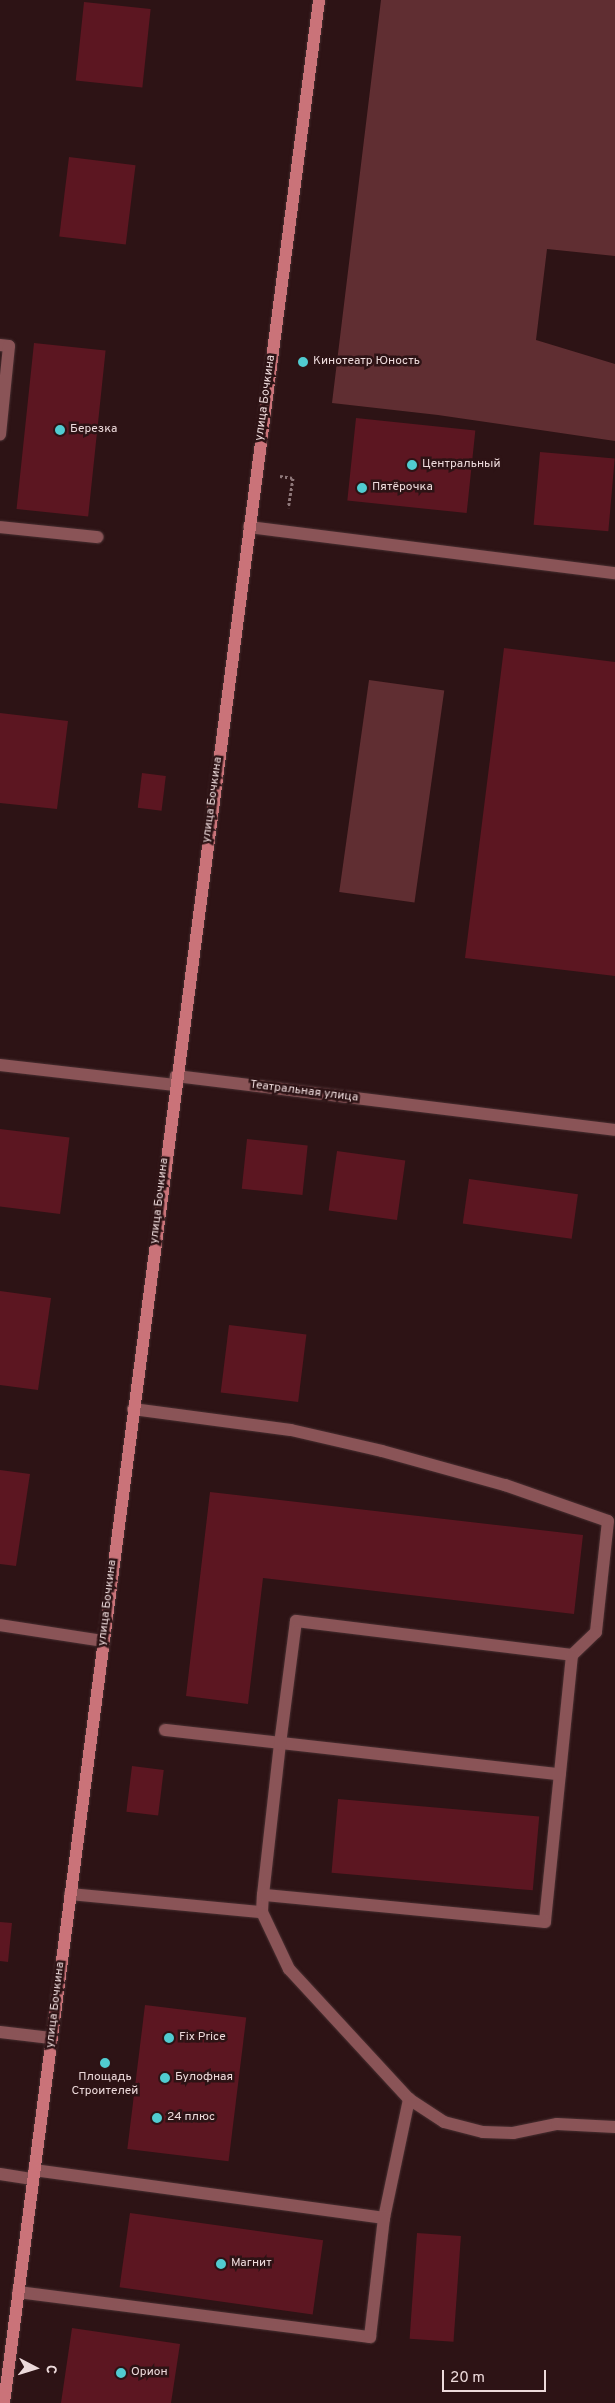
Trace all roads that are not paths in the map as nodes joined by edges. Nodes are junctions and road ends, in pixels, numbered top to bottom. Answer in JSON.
{"nodes":[{"id":1,"x":319,"y":0,"type":"edge"},
{"id":2,"x":0,"y":345,"type":"edge"},
{"id":3,"x":0,"y":435,"type":"edge"},
{"id":4,"x":0,"y":527,"type":"edge"},
{"id":5,"x":249,"y":528,"type":"junction"},
{"id":6,"x":97,"y":536,"type":"dead end"},
{"id":7,"x":615,"y":573,"type":"edge"},
{"id":8,"x":0,"y":1065,"type":"edge"},
{"id":9,"x":175,"y":1081,"type":"junction"},
{"id":10,"x":615,"y":1130,"type":"edge"},
{"id":11,"x":133,"y":1409,"type":"junction"},
{"id":12,"x":612,"y":1521,"type":"edge"},
{"id":13,"x":0,"y":1625,"type":"edge"},
{"id":14,"x":103,"y":1640,"type":"junction"},
{"id":15,"x":572,"y":1655,"type":"junction"},
{"id":16,"x":165,"y":1730,"type":"dead end"},
{"id":17,"x":280,"y":1744,"type":"junction"},
{"id":18,"x":560,"y":1774,"type":"junction"},
{"id":19,"x":70,"y":1894,"type":"junction"},
{"id":20,"x":263,"y":1895,"type":"junction"},
{"id":21,"x":262,"y":1912,"type":"junction"},
{"id":22,"x":0,"y":2032,"type":"edge"},
{"id":23,"x":51,"y":2038,"type":"junction"},
{"id":24,"x":409,"y":2099,"type":"junction"},
{"id":25,"x":615,"y":2127,"type":"edge"},
{"id":26,"x":0,"y":2174,"type":"edge"},
{"id":27,"x":33,"y":2174,"type":"junction"},
{"id":28,"x":384,"y":2218,"type":"junction"},
{"id":29,"x":18,"y":2292,"type":"junction"},
{"id":30,"x":5,"y":2351,"type":"edge"},
{"id":31,"x":4,"y":2403,"type":"edge"}],
"edges":[{"from":1,"to":5,"type":"main road","name":"улица Бочкина"},
{"from":2,"to":3,"type":"street"},
{"from":4,"to":6,"type":"street"},
{"from":5,"to":7,"type":"street"},
{"from":5,"to":9,"type":"main road","name":"улица Бочкина"},
{"from":8,"to":9,"type":"street","name":"Театральная улица"},
{"from":9,"to":10,"type":"street","name":"Театральная улица"},
{"from":9,"to":11,"type":"main road","name":"улица Бочкина"},
{"from":11,"to":12,"type":"street"},
{"from":11,"to":14,"type":"main road","name":"улица Бочкина"},
{"from":12,"to":15,"type":"street"},
{"from":13,"to":14,"type":"street"},
{"from":14,"to":19,"type":"main road","name":"улица Бочкина"},
{"from":15,"to":17,"type":"street"},
{"from":15,"to":18,"type":"street"},
{"from":16,"to":17,"type":"street"},
{"from":17,"to":18,"type":"street"},
{"from":17,"to":20,"type":"street"},
{"from":18,"to":20,"type":"street"},
{"from":19,"to":21,"type":"street"},
{"from":19,"to":23,"type":"main road","name":"улица Бочкина"},
{"from":20,"to":21,"type":"street"},
{"from":21,"to":24,"type":"street"},
{"from":22,"to":23,"type":"street"},
{"from":23,"to":27,"type":"main road","name":"улица Бочкина"},
{"from":24,"to":25,"type":"street"},
{"from":24,"to":28,"type":"street"},
{"from":26,"to":27,"type":"street"},
{"from":27,"to":28,"type":"street"},
{"from":27,"to":29,"type":"main road","name":"улица Бочкина"},
{"from":28,"to":29,"type":"street"},
{"from":29,"to":30,"type":"main road","name":"улица Бочкина"},
{"from":30,"to":31,"type":"main road","name":"улица Бочкина"}]}
